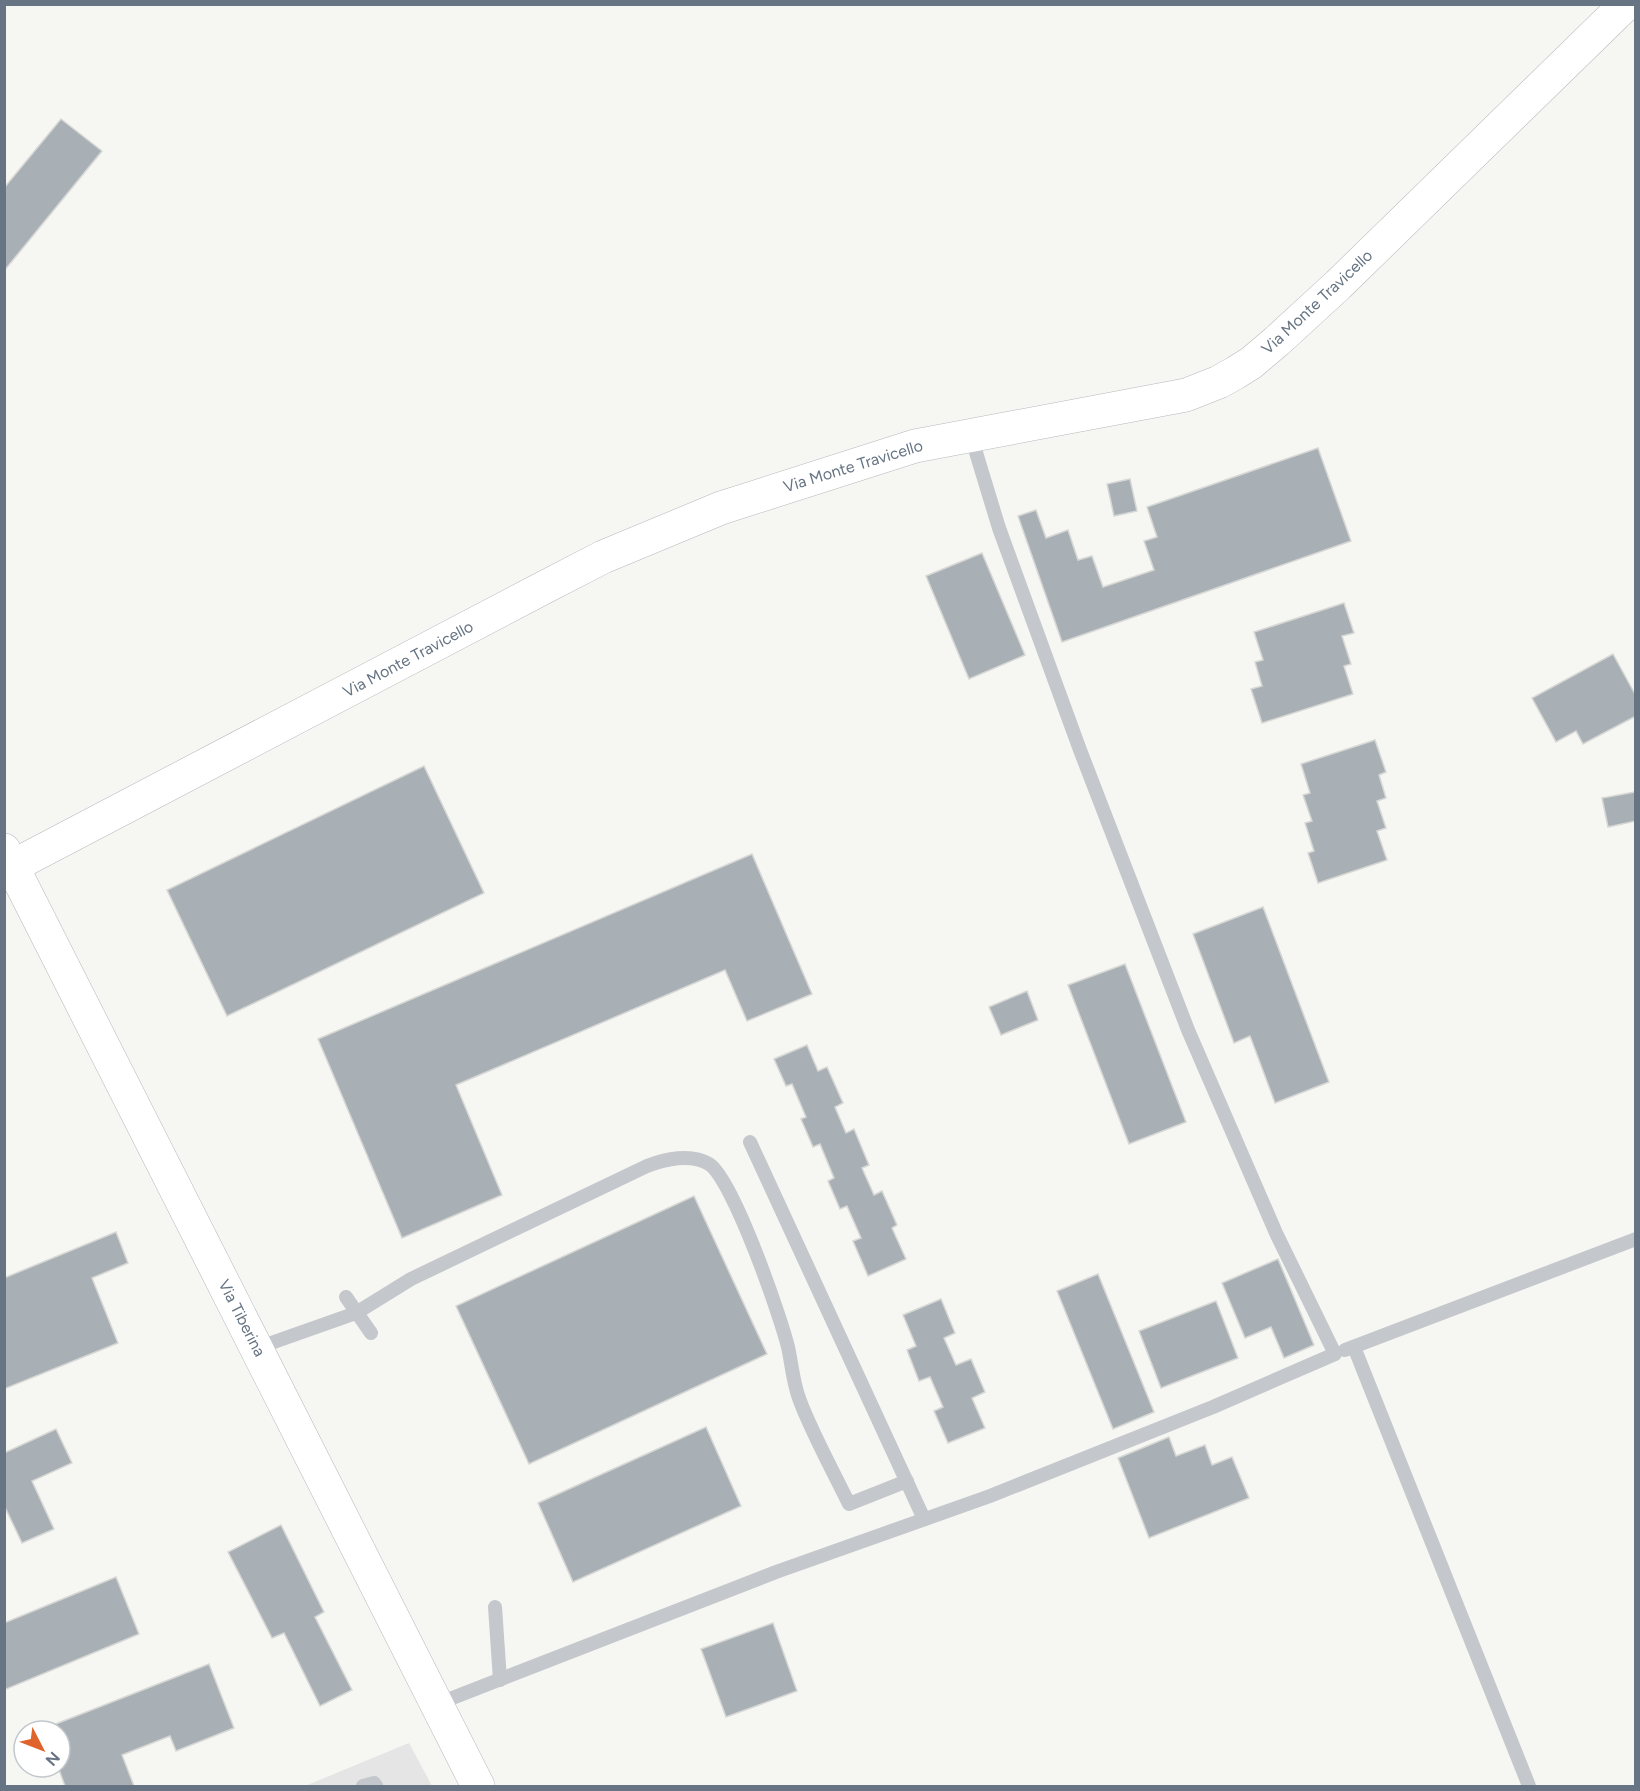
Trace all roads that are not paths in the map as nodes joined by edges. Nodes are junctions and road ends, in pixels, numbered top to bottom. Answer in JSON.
{"nodes":[{"id":1,"x":1626,"y":4,"type":"edge"},
{"id":2,"x":971,"y":436,"type":"junction"},
{"id":3,"x":9,"y":858,"type":"edge"},
{"id":4,"x":750,"y":1142,"type":"dead end"},
{"id":5,"x":1635,"y":1239,"type":"edge"},
{"id":6,"x":346,"y":1297,"type":"dead end"},
{"id":7,"x":356,"y":1313,"type":"junction"},
{"id":8,"x":371,"y":1333,"type":"dead end"},
{"id":9,"x":1354,"y":1347,"type":"junction"},
{"id":10,"x":257,"y":1348,"type":"junction"},
{"id":11,"x":1335,"y":1354,"type":"junction"},
{"id":12,"x":907,"y":1481,"type":"junction"},
{"id":13,"x":924,"y":1519,"type":"junction"},
{"id":14,"x":495,"y":1607,"type":"dead end"},
{"id":15,"x":500,"y":1680,"type":"junction"},
{"id":16,"x":437,"y":1704,"type":"junction"},
{"id":17,"x":363,"y":1786,"type":"edge"},
{"id":18,"x":376,"y":1786,"type":"edge"},
{"id":19,"x":478,"y":1786,"type":"edge"},
{"id":20,"x":1529,"y":1786,"type":"edge"}],
"edges":[{"from":1,"to":2,"type":"street","name":"Via Monte Travicello"},
{"from":2,"to":3,"type":"street","name":"Via Monte Travicello"},
{"from":2,"to":11,"type":"lane"},
{"from":3,"to":10,"type":"street","name":"Via Tiberina"},
{"from":4,"to":12,"type":"lane"},
{"from":5,"to":9,"type":"lane"},
{"from":6,"to":7,"type":"lane"},
{"from":7,"to":8,"type":"lane"},
{"from":7,"to":10,"type":"lane"},
{"from":7,"to":12,"type":"lane"},
{"from":9,"to":11,"type":"lane"},
{"from":9,"to":20,"type":"lane"},
{"from":10,"to":16,"type":"street","name":"Via Tiberina"},
{"from":11,"to":13,"type":"lane"},
{"from":12,"to":13,"type":"lane"},
{"from":13,"to":15,"type":"lane"},
{"from":14,"to":15,"type":"lane"},
{"from":15,"to":16,"type":"lane"},
{"from":16,"to":19,"type":"street","name":"Via Tiberina"},
{"from":17,"to":18,"type":"lane"}]}
